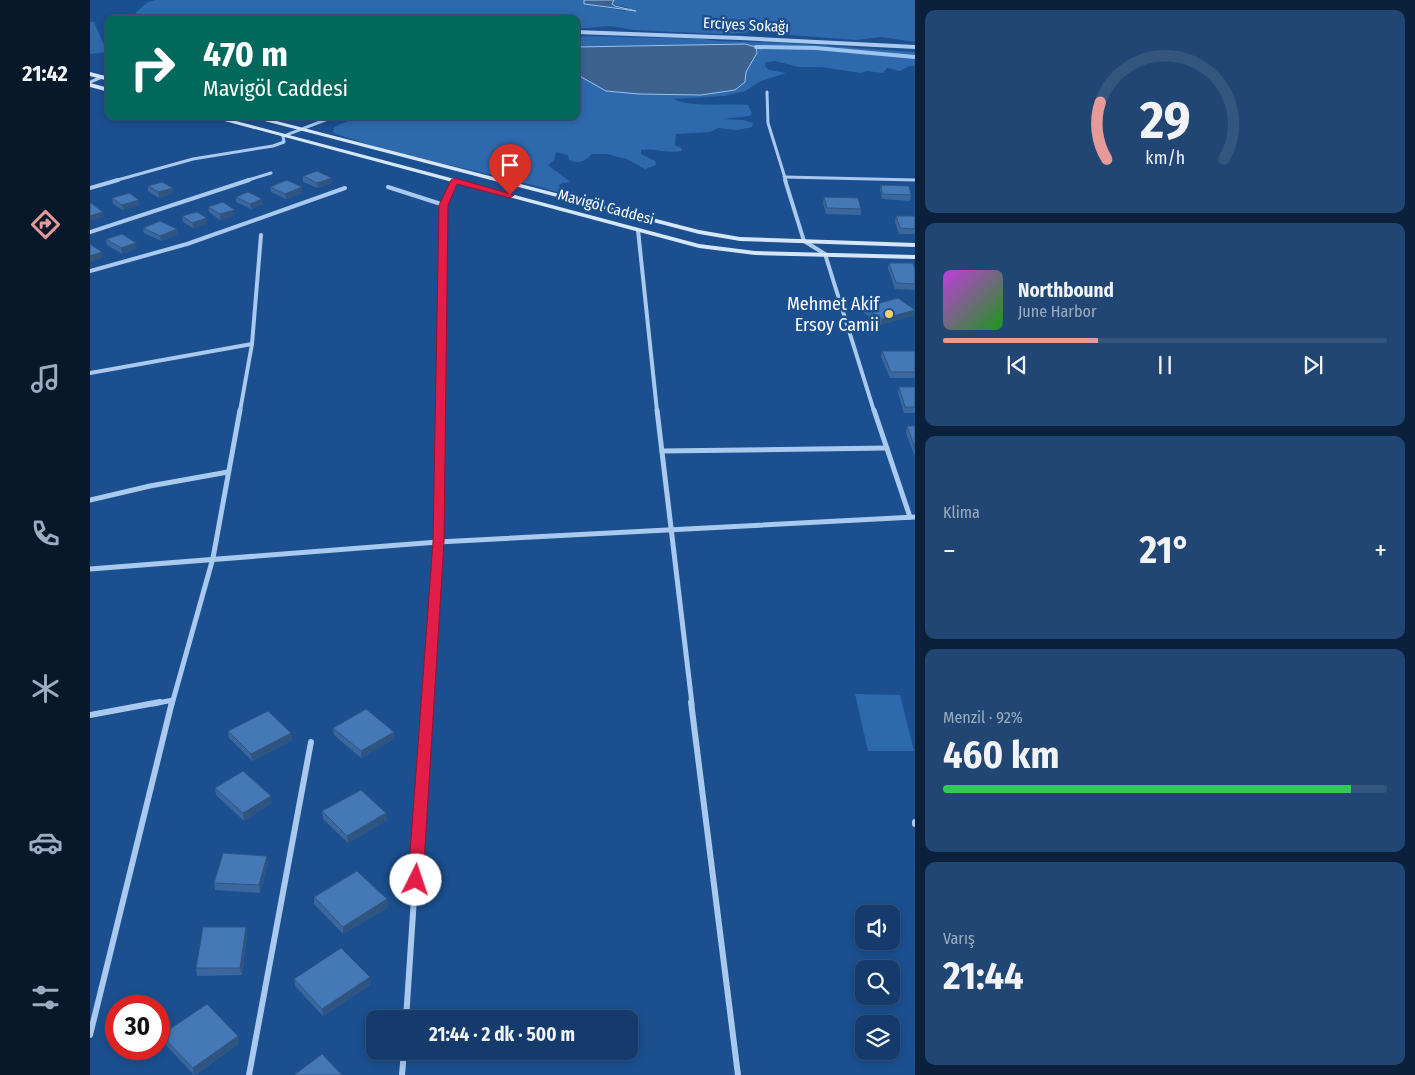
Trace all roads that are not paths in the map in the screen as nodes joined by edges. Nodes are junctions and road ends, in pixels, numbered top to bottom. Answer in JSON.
{"nodes":[{"id":1,"x":580,"y":32,"type":"edge"},
{"id":2,"x":915,"y":47,"type":"edge"},
{"id":3,"x":90,"y":74,"type":"edge"},
{"id":4,"x":105,"y":78,"type":"edge"},
{"id":5,"x":90,"y":84,"type":"edge"},
{"id":6,"x":105,"y":89,"type":"edge"},
{"id":7,"x":767,"y":92,"type":"dead end"},
{"id":8,"x":224,"y":120,"type":"edge"},
{"id":9,"x":262,"y":120,"type":"edge"},
{"id":10,"x":326,"y":120,"type":"edge"},
{"id":11,"x":298,"y":130,"type":"junction"},
{"id":12,"x":283,"y":136,"type":"junction"},
{"id":13,"x":271,"y":173,"type":"dead end"},
{"id":14,"x":784,"y":177,"type":"junction"},
{"id":15,"x":455,"y":180,"type":"junction"},
{"id":16,"x":915,"y":180,"type":"edge"},
{"id":17,"x":388,"y":187,"type":"dead end"},
{"id":18,"x":90,"y":188,"type":"edge"},
{"id":19,"x":345,"y":188,"type":"dead end"},
{"id":20,"x":444,"y":205,"type":"junction"},
{"id":21,"x":638,"y":230,"type":"junction"},
{"id":22,"x":90,"y":232,"type":"edge"},
{"id":23,"x":261,"y":235,"type":"dead end"},
{"id":24,"x":804,"y":241,"type":"junction"},
{"id":25,"x":915,"y":245,"type":"edge"},
{"id":26,"x":825,"y":254,"type":"junction"},
{"id":27,"x":915,"y":257,"type":"edge"},
{"id":28,"x":90,"y":271,"type":"edge"},
{"id":29,"x":252,"y":344,"type":"junction"},
{"id":30,"x":90,"y":374,"type":"edge"},
{"id":31,"x":886,"y":448,"type":"junction"},
{"id":32,"x":662,"y":451,"type":"junction"},
{"id":33,"x":228,"y":472,"type":"junction"},
{"id":34,"x":90,"y":500,"type":"edge"},
{"id":35,"x":913,"y":517,"type":"edge"},
{"id":36,"x":670,"y":531,"type":"junction"},
{"id":37,"x":438,"y":542,"type":"junction"},
{"id":38,"x":213,"y":558,"type":"junction"},
{"id":39,"x":90,"y":569,"type":"edge"},
{"id":40,"x":173,"y":700,"type":"junction"},
{"id":41,"x":90,"y":715,"type":"edge"},
{"id":42,"x":311,"y":742,"type":"dead end"},
{"id":43,"x":407,"y":1010,"type":"edge"},
{"id":44,"x":90,"y":1035,"type":"edge"},
{"id":45,"x":403,"y":1060,"type":"edge"},
{"id":46,"x":249,"y":1075,"type":"edge"},
{"id":47,"x":402,"y":1075,"type":"edge"},
{"id":48,"x":738,"y":1075,"type":"edge"}],
"edges":[{"from":1,"to":2,"type":"street","name":"Erciyes Sokağı"},
{"from":3,"to":4,"type":"main road"},
{"from":4,"to":5,"type":"street"},
{"from":5,"to":6,"type":"main road"},
{"from":7,"to":14,"type":"street"},
{"from":8,"to":12,"type":"main road","name":"Mavigöl Caddesi"},
{"from":9,"to":11,"type":"main road","name":"Mavigöl Caddesi"},
{"from":10,"to":11,"type":"street"},
{"from":11,"to":12,"type":"street"},
{"from":11,"to":24,"type":"main road","name":"Mavigöl Caddesi"},
{"from":12,"to":15,"type":"main road","name":"Mavigöl Caddesi"},
{"from":12,"to":18,"type":"street"},
{"from":13,"to":22,"type":"street"},
{"from":14,"to":16,"type":"street"},
{"from":14,"to":24,"type":"street"},
{"from":15,"to":20,"type":"street"},
{"from":15,"to":21,"type":"main road","name":"Mavigöl Caddesi"},
{"from":17,"to":20,"type":"street"},
{"from":19,"to":28,"type":"street"},
{"from":20,"to":37,"type":"street"},
{"from":21,"to":26,"type":"main road","name":"Mavigöl Caddesi"},
{"from":21,"to":32,"type":"street"},
{"from":23,"to":29,"type":"street"},
{"from":24,"to":25,"type":"main road","name":"Mavigöl Caddesi"},
{"from":24,"to":26,"type":"street"},
{"from":26,"to":27,"type":"main road","name":"Mavigöl Caddesi"},
{"from":26,"to":31,"type":"street"},
{"from":29,"to":30,"type":"street"},
{"from":29,"to":33,"type":"street"},
{"from":31,"to":32,"type":"street"},
{"from":31,"to":35,"type":"street"},
{"from":32,"to":36,"type":"street"},
{"from":33,"to":34,"type":"street"},
{"from":33,"to":38,"type":"street"},
{"from":35,"to":36,"type":"street"},
{"from":36,"to":37,"type":"street"},
{"from":36,"to":48,"type":"street"},
{"from":37,"to":38,"type":"street"},
{"from":37,"to":43,"type":"street"},
{"from":38,"to":39,"type":"street"},
{"from":38,"to":40,"type":"street"},
{"from":40,"to":41,"type":"street"},
{"from":40,"to":44,"type":"street"},
{"from":42,"to":46,"type":"street"},
{"from":45,"to":47,"type":"street"}]}
